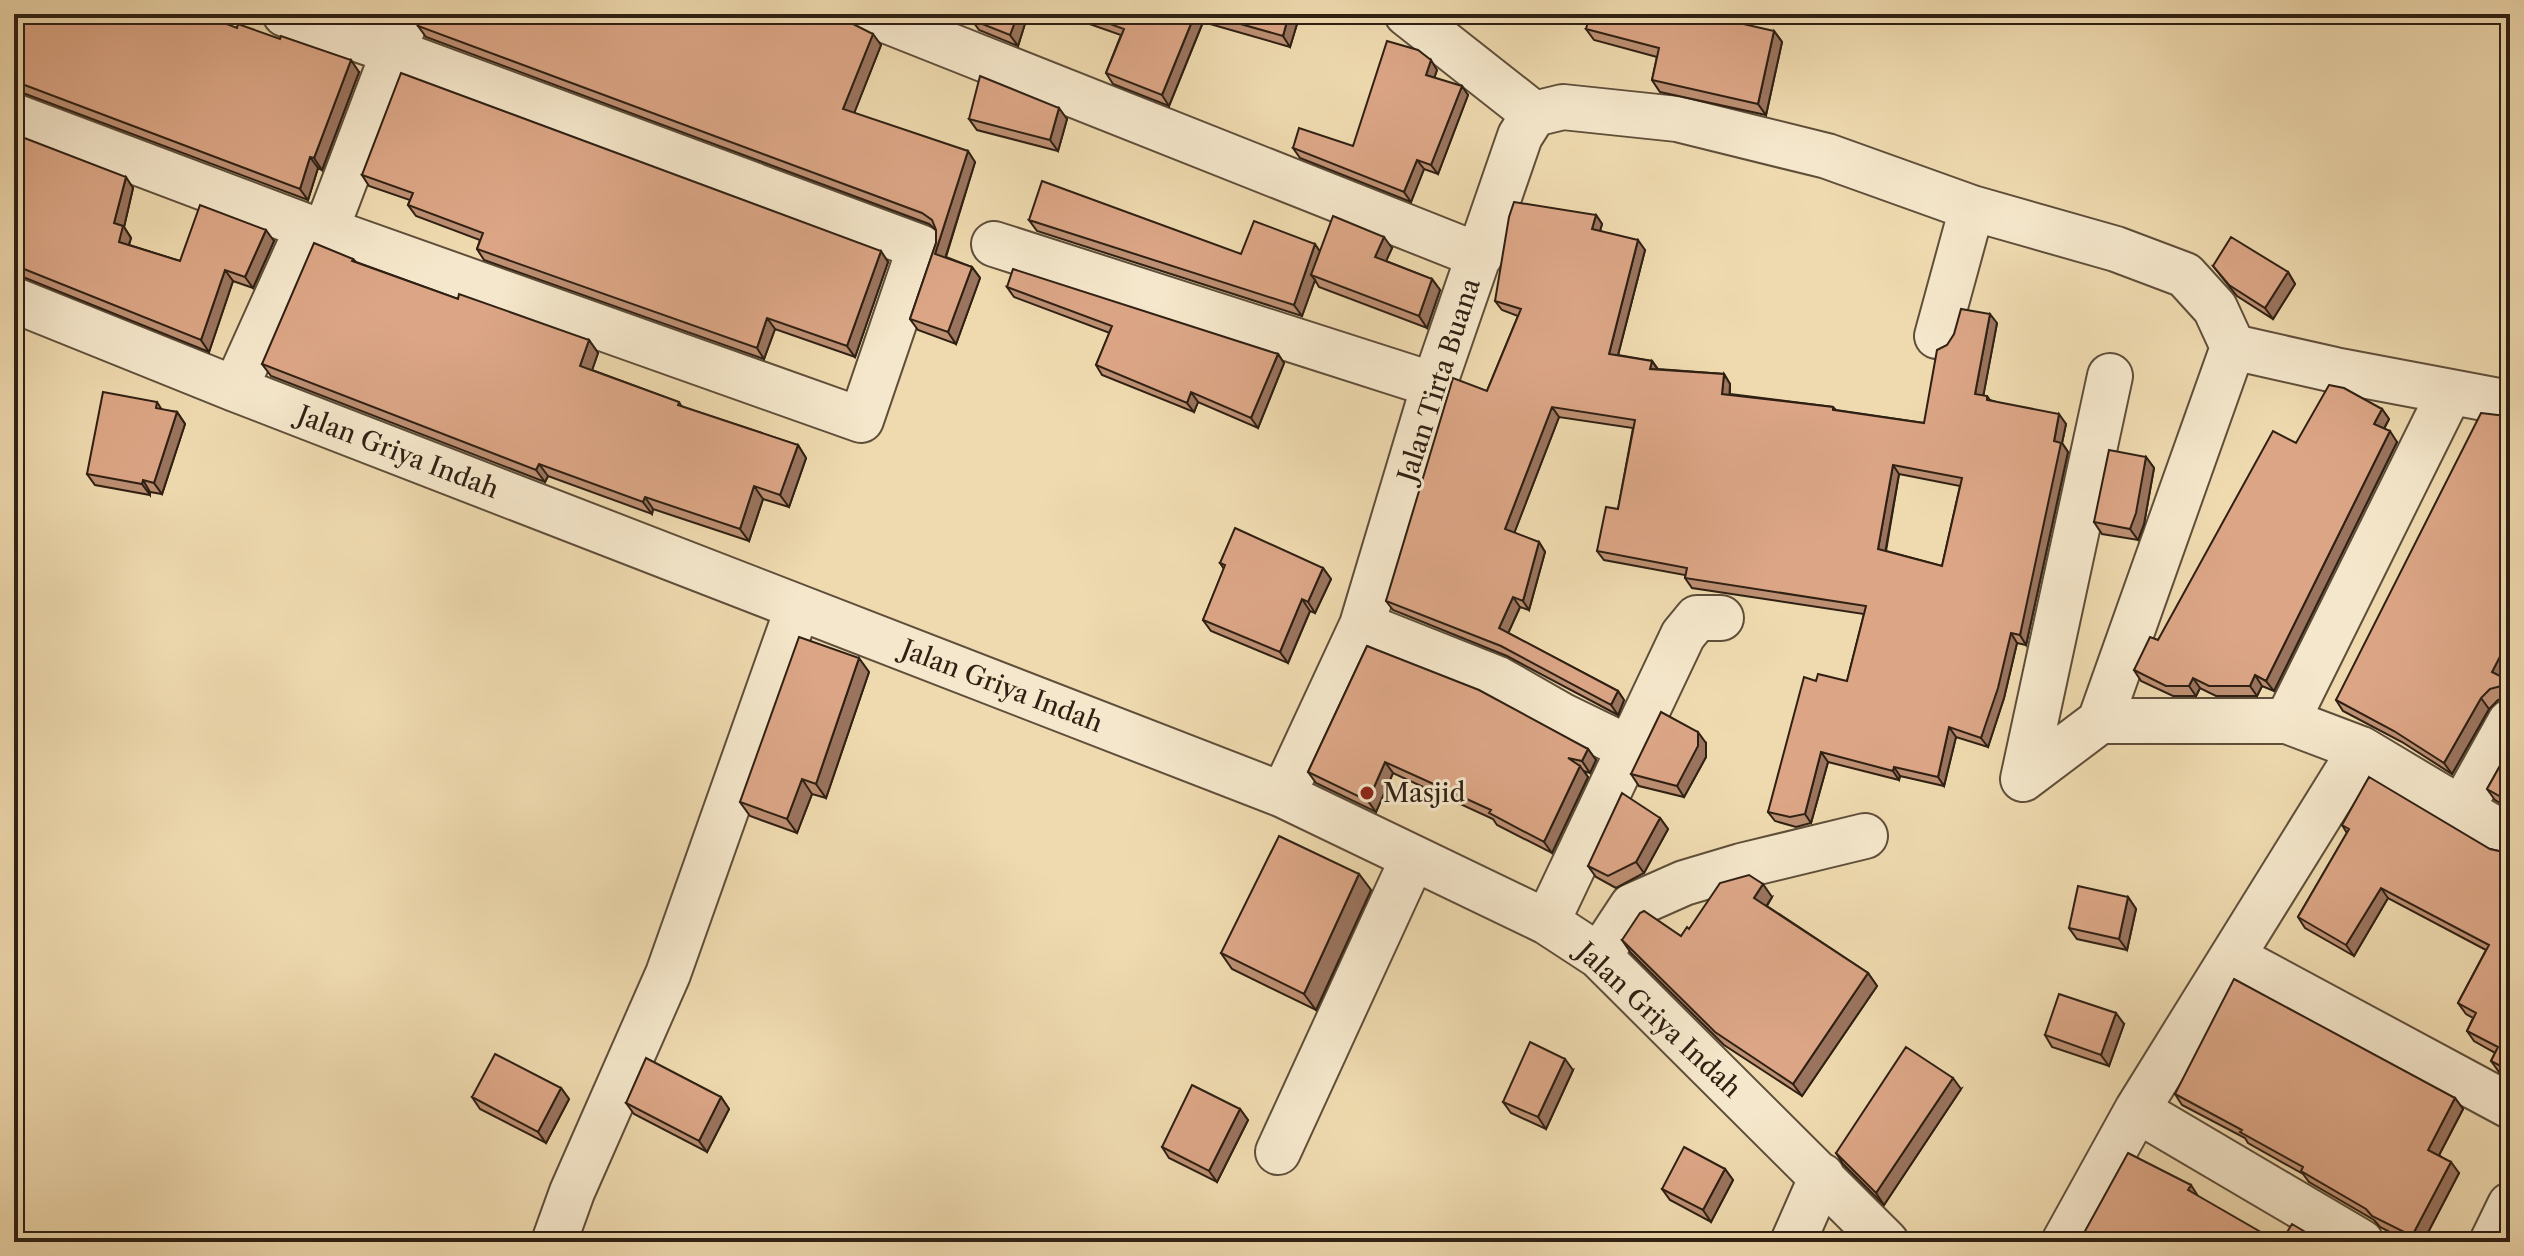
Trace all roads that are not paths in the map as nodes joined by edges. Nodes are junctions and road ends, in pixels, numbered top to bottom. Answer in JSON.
{"nodes":[{"id":1,"x":285,"y":14,"type":"edge"},
{"id":2,"x":870,"y":14,"type":"edge"},
{"id":3,"x":1407,"y":14,"type":"edge"},
{"id":4,"x":400,"y":33,"type":"edge"},
{"id":5,"x":1534,"y":114,"type":"junction"},
{"id":6,"x":14,"y":116,"type":"edge"},
{"id":7,"x":1972,"y":208,"type":"junction"},
{"id":8,"x":317,"y":228,"type":"junction"},
{"id":9,"x":994,"y":244,"type":"dead end"},
{"id":10,"x":1480,"y":256,"type":"junction"},
{"id":11,"x":14,"y":300,"type":"edge"},
{"id":12,"x":1937,"y":336,"type":"dead end"},
{"id":13,"x":2233,"y":347,"type":"junction"},
{"id":14,"x":2110,"y":376,"type":"dead end"},
{"id":15,"x":1434,"y":385,"type":"junction"},
{"id":16,"x":235,"y":389,"type":"junction"},
{"id":17,"x":2450,"y":392,"type":"junction"},
{"id":18,"x":2510,"y":403,"type":"edge"},
{"id":19,"x":798,"y":607,"type":"junction"},
{"id":20,"x":1721,"y":618,"type":"dead end"},
{"id":21,"x":1362,"y":625,"type":"junction"},
{"id":22,"x":2100,"y":721,"type":"junction"},
{"id":23,"x":2287,"y":721,"type":"junction"},
{"id":24,"x":2510,"y":722,"type":"edge"},
{"id":25,"x":1629,"y":748,"type":"junction"},
{"id":26,"x":2361,"y":749,"type":"junction"},
{"id":27,"x":1283,"y":795,"type":"junction"},
{"id":28,"x":2462,"y":808,"type":"junction"},
{"id":29,"x":1865,"y":836,"type":"dead end"},
{"id":30,"x":2510,"y":838,"type":"edge"},
{"id":31,"x":1413,"y":858,"type":"junction"},
{"id":32,"x":1547,"y":922,"type":"junction"},
{"id":33,"x":1599,"y":956,"type":"junction"},
{"id":34,"x":2233,"y":957,"type":"junction"},
{"id":35,"x":2510,"y":1106,"type":"edge"},
{"id":36,"x":2137,"y":1110,"type":"junction"},
{"id":37,"x":1278,"y":1152,"type":"dead end"},
{"id":38,"x":1822,"y":1176,"type":"junction"},
{"id":39,"x":2510,"y":1205,"type":"edge"},
{"id":40,"x":554,"y":1242,"type":"edge"},
{"id":41,"x":1793,"y":1242,"type":"edge"},
{"id":42,"x":1886,"y":1242,"type":"edge"},
{"id":43,"x":2064,"y":1242,"type":"edge"},
{"id":44,"x":2361,"y":1242,"type":"edge"},
{"id":45,"x":2492,"y":1242,"type":"edge"}],
"edges":[{"from":1,"to":4,"type":"street"},
{"from":2,"to":10,"type":"street"},
{"from":3,"to":5,"type":"street"},
{"from":4,"to":8,"type":"street"},
{"from":4,"to":8,"type":"street"},
{"from":5,"to":7,"type":"street"},
{"from":5,"to":10,"type":"street","name":"Jalan Tirta Buana"},
{"from":6,"to":8,"type":"street"},
{"from":7,"to":12,"type":"street"},
{"from":7,"to":13,"type":"street"},
{"from":8,"to":16,"type":"street"},
{"from":9,"to":15,"type":"street"},
{"from":10,"to":15,"type":"street","name":"Jalan Tirta Buana"},
{"from":11,"to":16,"type":"street","name":"Jalan Griya Indah"},
{"from":13,"to":17,"type":"street"},
{"from":13,"to":22,"type":"street"},
{"from":14,"to":22,"type":"street"},
{"from":15,"to":21,"type":"street","name":"Jalan Tirta Buana"},
{"from":16,"to":19,"type":"street","name":"Jalan Griya Indah"},
{"from":17,"to":18,"type":"street"},
{"from":17,"to":23,"type":"street"},
{"from":19,"to":27,"type":"street","name":"Jalan Griya Indah"},
{"from":19,"to":40,"type":"street"},
{"from":20,"to":25,"type":"street"},
{"from":21,"to":25,"type":"street"},
{"from":21,"to":27,"type":"street","name":"Jalan Tirta Buana"},
{"from":22,"to":23,"type":"street"},
{"from":23,"to":26,"type":"street"},
{"from":24,"to":28,"type":"street"},
{"from":25,"to":32,"type":"street"},
{"from":26,"to":28,"type":"street"},
{"from":26,"to":34,"type":"street"},
{"from":27,"to":31,"type":"street","name":"Jalan Griya Indah"},
{"from":28,"to":30,"type":"street"},
{"from":29,"to":33,"type":"street"},
{"from":31,"to":32,"type":"street","name":"Jalan Griya Indah"},
{"from":31,"to":37,"type":"street"},
{"from":32,"to":33,"type":"street","name":"Jalan Griya Indah"},
{"from":33,"to":38,"type":"street","name":"Jalan Griya Indah"},
{"from":34,"to":35,"type":"street"},
{"from":34,"to":36,"type":"street"},
{"from":36,"to":43,"type":"street"},
{"from":36,"to":44,"type":"street"},
{"from":38,"to":41,"type":"street"},
{"from":38,"to":42,"type":"street","name":"Jalan Griya Indah"},
{"from":39,"to":45,"type":"street"}]}
